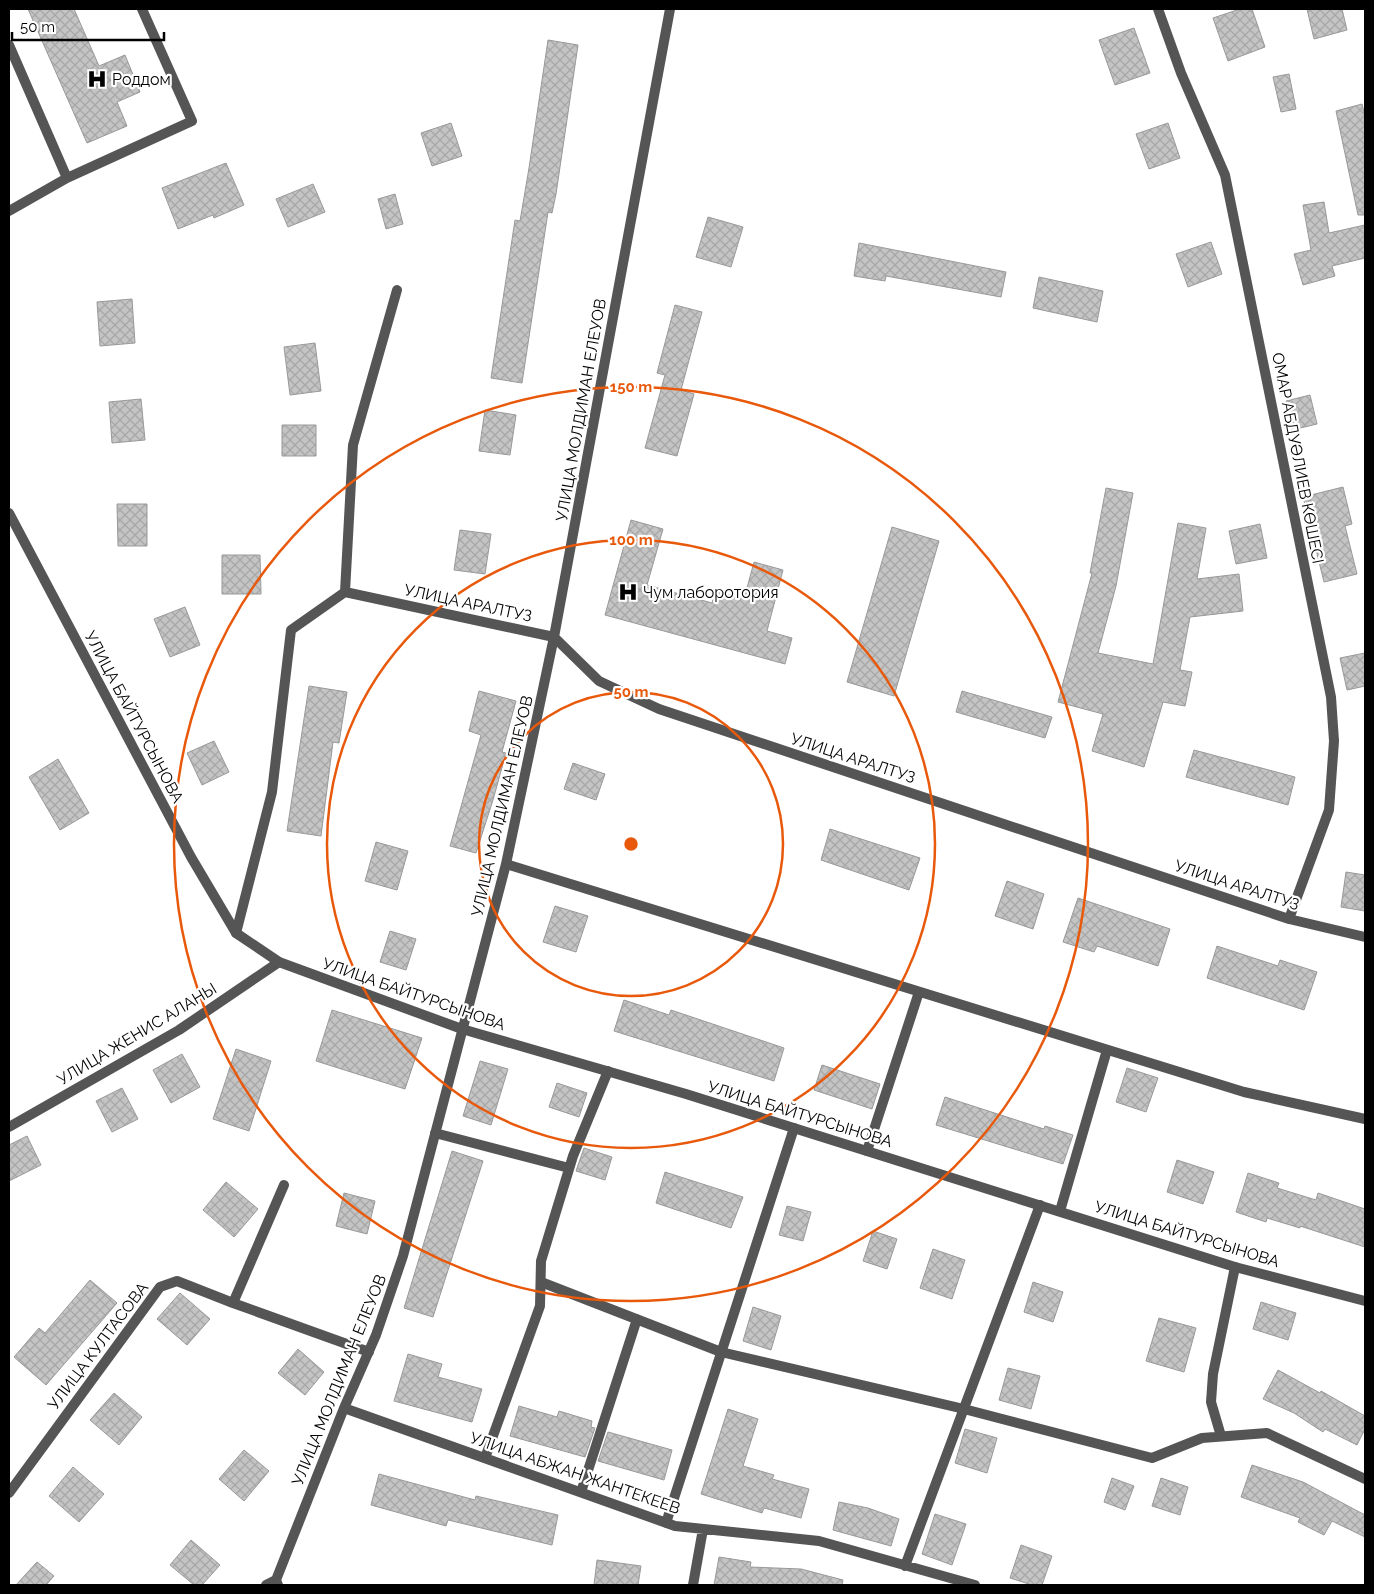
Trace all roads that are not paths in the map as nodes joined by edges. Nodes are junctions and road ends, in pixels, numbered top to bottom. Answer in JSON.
{"nodes":[{"id":1,"x":142,"y":9,"type":"edge"},
{"id":2,"x":670,"y":9,"type":"edge"},
{"id":3,"x":1158,"y":9,"type":"edge"},
{"id":4,"x":9,"y":45,"type":"edge"},
{"id":5,"x":67,"y":178,"type":"junction"},
{"id":6,"x":9,"y":211,"type":"edge"},
{"id":7,"x":397,"y":290,"type":"dead end"},
{"id":8,"x":9,"y":513,"type":"edge"},
{"id":9,"x":345,"y":592,"type":"junction"},
{"id":10,"x":554,"y":637,"type":"junction"},
{"id":11,"x":506,"y":864,"type":"junction"},
{"id":12,"x":1289,"y":919,"type":"junction"},
{"id":13,"x":236,"y":933,"type":"junction"},
{"id":14,"x":1365,"y":937,"type":"edge"},
{"id":15,"x":279,"y":962,"type":"junction"},
{"id":16,"x":919,"y":992,"type":"junction"},
{"id":17,"x":462,"y":1029,"type":"junction"},
{"id":18,"x":1107,"y":1050,"type":"junction"},
{"id":19,"x":608,"y":1071,"type":"junction"},
{"id":20,"x":1365,"y":1119,"type":"edge"},
{"id":21,"x":9,"y":1128,"type":"edge"},
{"id":22,"x":794,"y":1128,"type":"junction"},
{"id":23,"x":435,"y":1132,"type":"junction"},
{"id":24,"x":867,"y":1151,"type":"junction"},
{"id":25,"x":569,"y":1168,"type":"junction"},
{"id":26,"x":284,"y":1185,"type":"dead end"},
{"id":27,"x":1040,"y":1205,"type":"junction"},
{"id":28,"x":1060,"y":1212,"type":"junction"},
{"id":29,"x":1235,"y":1266,"type":"junction"},
{"id":30,"x":541,"y":1282,"type":"junction"},
{"id":31,"x":1365,"y":1301,"type":"edge"},
{"id":32,"x":233,"y":1303,"type":"junction"},
{"id":33,"x":637,"y":1319,"type":"junction"},
{"id":34,"x":369,"y":1352,"type":"junction"},
{"id":35,"x":721,"y":1352,"type":"junction"},
{"id":36,"x":344,"y":1408,"type":"junction"},
{"id":37,"x":964,"y":1409,"type":"junction"},
{"id":38,"x":1221,"y":1436,"type":"junction"},
{"id":39,"x":485,"y":1458,"type":"junction"},
{"id":40,"x":1365,"y":1480,"type":"edge"},
{"id":41,"x":581,"y":1492,"type":"junction"},
{"id":42,"x":9,"y":1493,"type":"edge"},
{"id":43,"x":666,"y":1523,"type":"junction"},
{"id":44,"x":703,"y":1529,"type":"junction"},
{"id":45,"x":905,"y":1566,"type":"junction"},
{"id":46,"x":273,"y":1584,"type":"edge"},
{"id":47,"x":693,"y":1585,"type":"edge"},
{"id":48,"x":975,"y":1585,"type":"edge"}],
"edges":[{"from":1,"to":5,"type":"street"},
{"from":2,"to":10,"type":"street","name":"УЛИЦА МОЛДИМАН ЕЛЕУОВ"},
{"from":3,"to":12,"type":"street","name":"ОМАР АБДУӘЛИЕВ КӨШЕСІ"},
{"from":4,"to":5,"type":"street"},
{"from":5,"to":6,"type":"street"},
{"from":7,"to":9,"type":"street"},
{"from":8,"to":13,"type":"street","name":"УЛИЦА БАЙТУРСЫНОВА"},
{"from":9,"to":10,"type":"street","name":"УЛИЦА АРАЛТУЗ"},
{"from":9,"to":13,"type":"street"},
{"from":10,"to":11,"type":"street","name":"УЛИЦА МОЛДИМАН ЕЛЕУОВ"},
{"from":10,"to":12,"type":"street","name":"УЛИЦА АРАЛТУЗ"},
{"from":11,"to":16,"type":"street"},
{"from":11,"to":17,"type":"street","name":"УЛИЦА МОЛДИМАН ЕЛЕУОВ"},
{"from":12,"to":14,"type":"street","name":"УЛИЦА АРАЛТУЗ"},
{"from":13,"to":15,"type":"street","name":"УЛИЦА БАЙТУРСЫНОВА"},
{"from":15,"to":17,"type":"street","name":"УЛИЦА БАЙТУРСЫНОВА"},
{"from":15,"to":21,"type":"street","name":"УЛИЦА ЖЕНИС АЛАНЫ"},
{"from":16,"to":18,"type":"street"},
{"from":16,"to":24,"type":"street"},
{"from":17,"to":19,"type":"street","name":"УЛИЦА БАЙТУРСЫНОВА"},
{"from":17,"to":23,"type":"street","name":"УЛИЦА МОЛДИМАН ЕЛЕУОВ"},
{"from":18,"to":20,"type":"street"},
{"from":18,"to":28,"type":"street"},
{"from":19,"to":22,"type":"street","name":"УЛИЦА БАЙТУРСЫНОВА"},
{"from":19,"to":25,"type":"street"},
{"from":22,"to":24,"type":"street","name":"УЛИЦА БАЙТУРСЫНОВА"},
{"from":22,"to":35,"type":"street"},
{"from":23,"to":25,"type":"street"},
{"from":23,"to":34,"type":"street","name":"УЛИЦА МОЛДИМАН ЕЛЕУОВ"},
{"from":24,"to":27,"type":"street","name":"УЛИЦА БАЙТУРСЫНОВА"},
{"from":25,"to":30,"type":"street"},
{"from":26,"to":32,"type":"street"},
{"from":27,"to":28,"type":"street","name":"УЛИЦА БАЙТУРСЫНОВА"},
{"from":27,"to":37,"type":"street"},
{"from":28,"to":29,"type":"street","name":"УЛИЦА БАЙТУРСЫНОВА"},
{"from":29,"to":31,"type":"street","name":"УЛИЦА БАЙТУРСЫНОВА"},
{"from":29,"to":38,"type":"street"},
{"from":30,"to":33,"type":"street"},
{"from":30,"to":39,"type":"street"},
{"from":32,"to":34,"type":"street","name":"УЛИЦА КУЛТАСОВА"},
{"from":32,"to":42,"type":"street","name":"УЛИЦА КУЛТАСОВА"},
{"from":33,"to":35,"type":"street"},
{"from":33,"to":41,"type":"street"},
{"from":34,"to":36,"type":"street","name":"УЛИЦА МОЛДИМАН ЕЛЕУОВ"},
{"from":35,"to":37,"type":"street"},
{"from":35,"to":43,"type":"street"},
{"from":36,"to":39,"type":"street","name":"УЛИЦА АБЖАН ЖАНТЕКЕЕВ"},
{"from":36,"to":46,"type":"street","name":"УЛИЦА МОЛДИМАН ЕЛЕУОВ"},
{"from":37,"to":38,"type":"street"},
{"from":37,"to":45,"type":"street"},
{"from":38,"to":40,"type":"street"},
{"from":39,"to":41,"type":"street","name":"УЛИЦА АБЖАН ЖАНТЕКЕЕВ"},
{"from":41,"to":43,"type":"street","name":"УЛИЦА АБЖАН ЖАНТЕКЕЕВ"},
{"from":43,"to":44,"type":"street","name":"УЛИЦА АБЖАН ЖАНТЕКЕЕВ"},
{"from":44,"to":45,"type":"street","name":"УЛИЦА АБЖАН ЖАНТЕКЕЕВ"},
{"from":44,"to":47,"type":"street"},
{"from":45,"to":48,"type":"street","name":"УЛИЦА АБЖАН ЖАНТЕКЕЕВ"}]}
